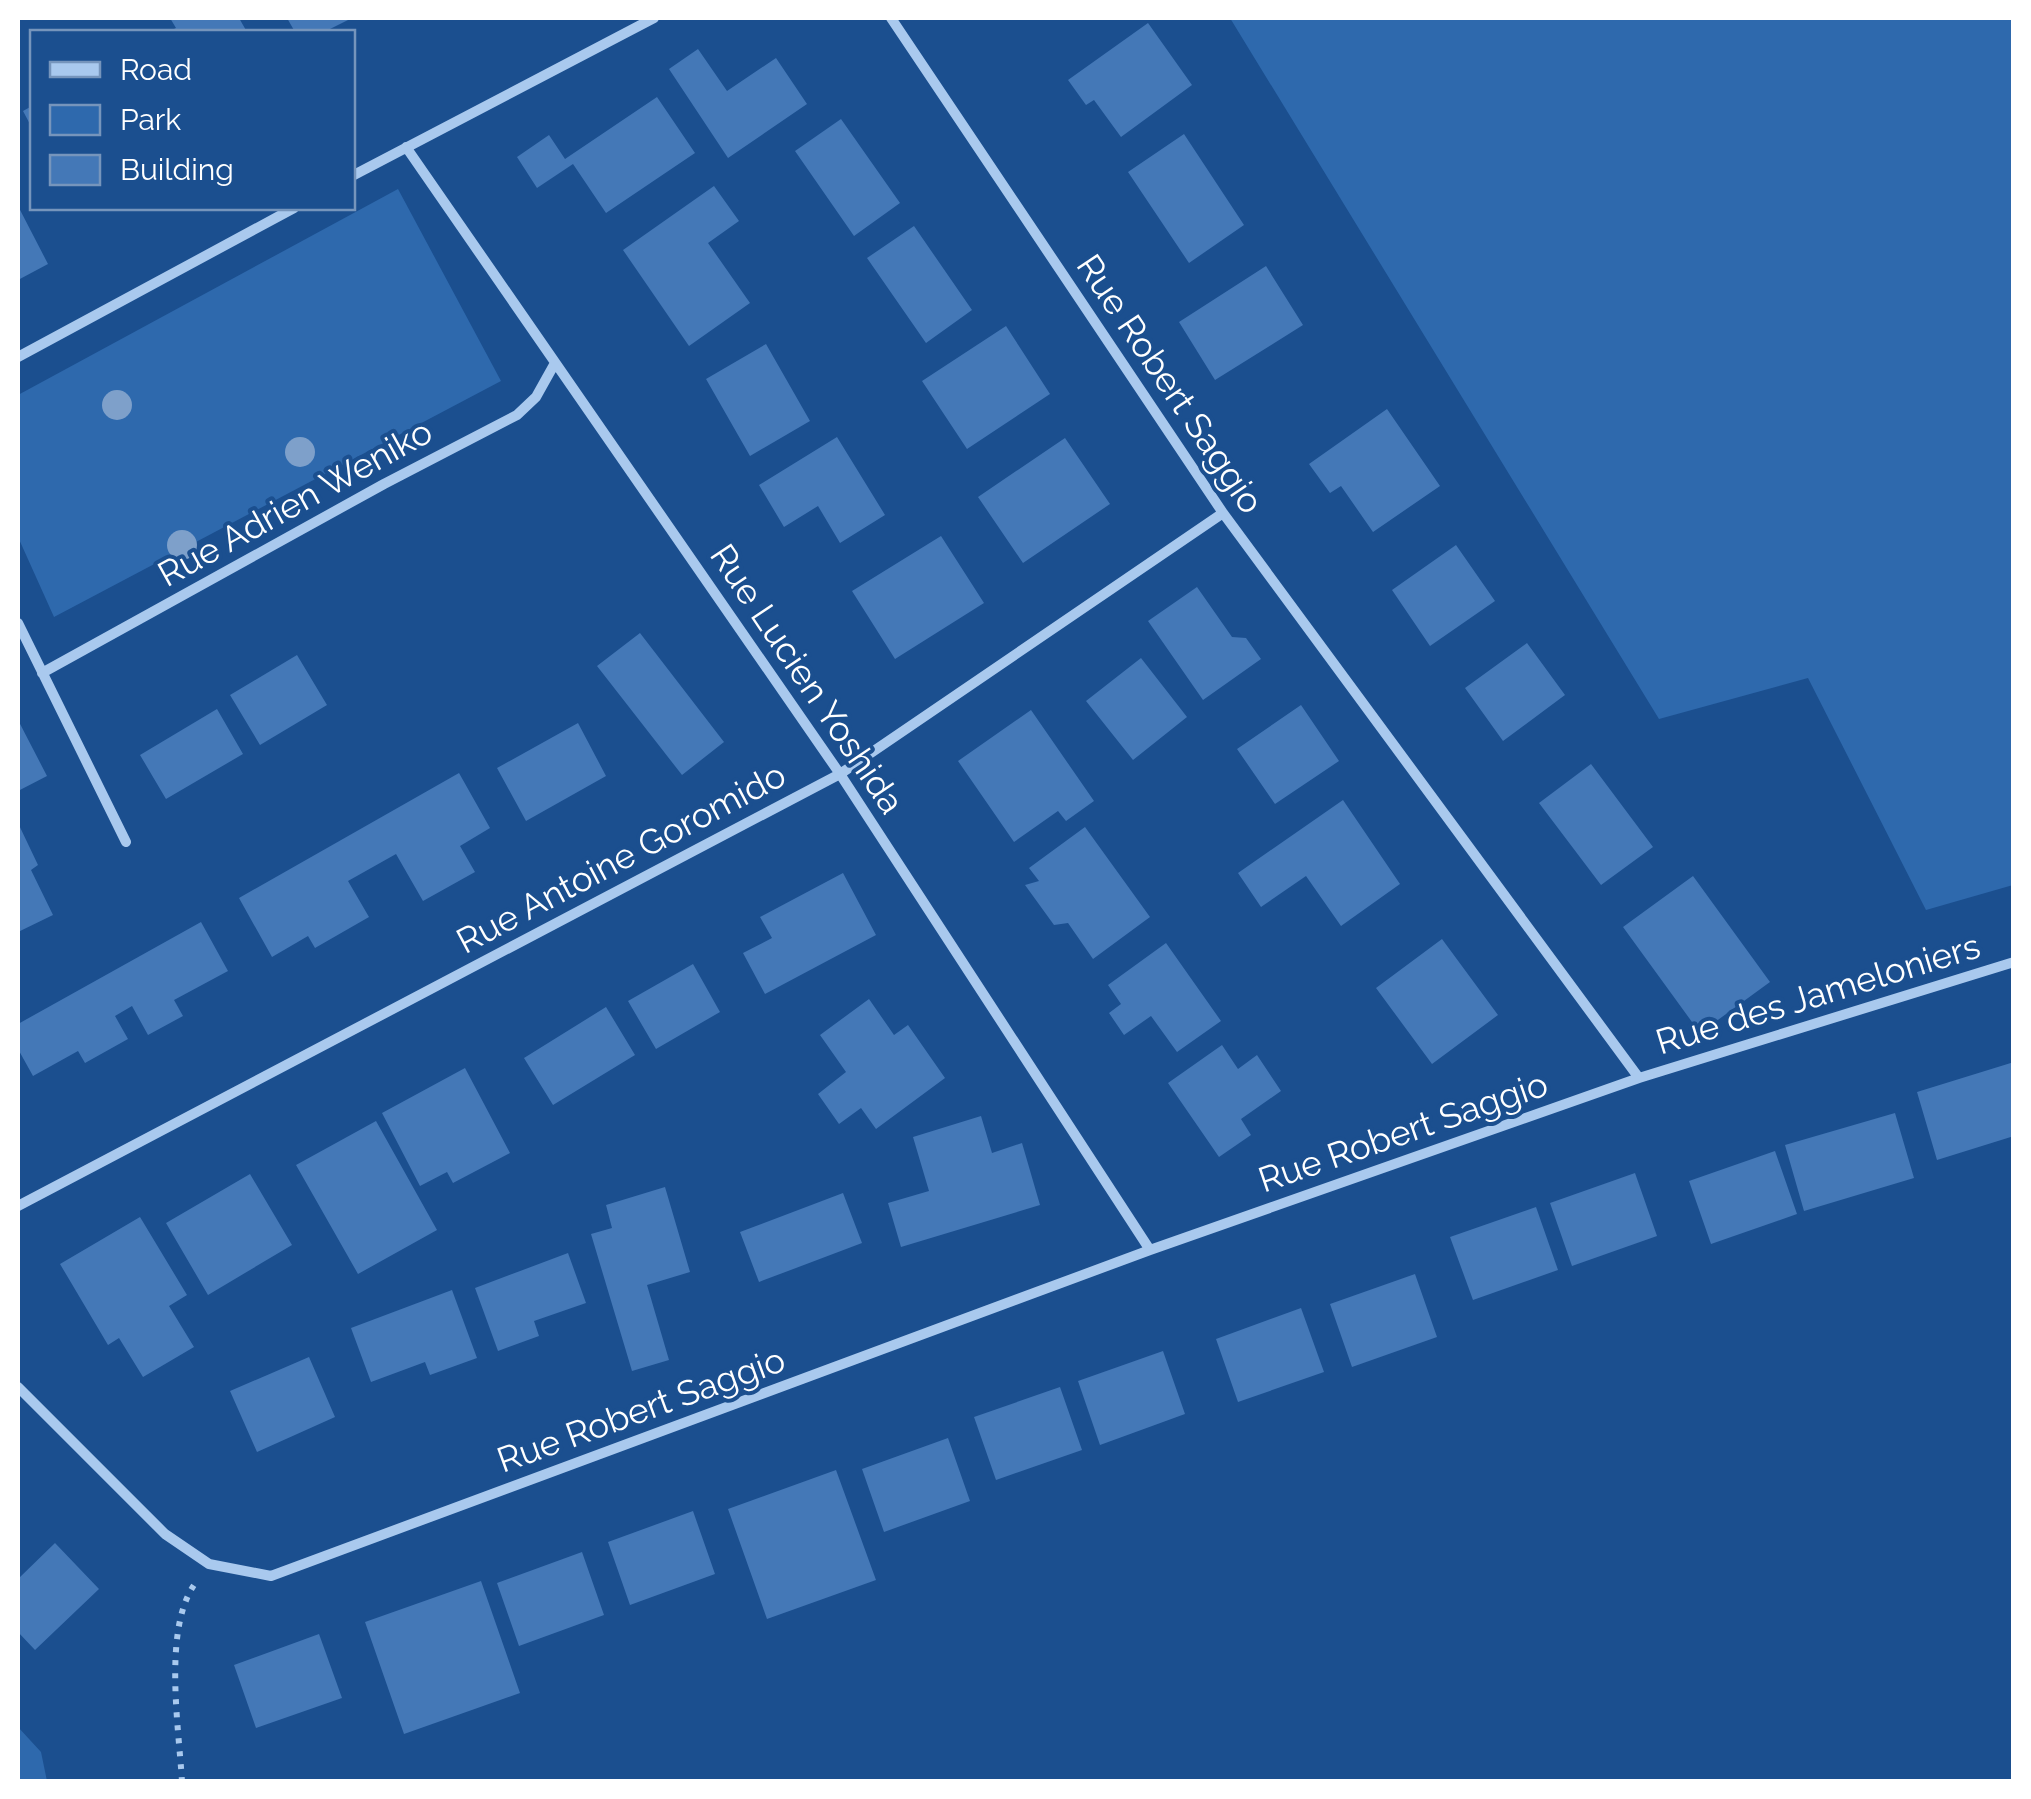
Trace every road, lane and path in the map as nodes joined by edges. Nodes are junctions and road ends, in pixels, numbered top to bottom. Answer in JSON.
{"nodes":[{"id":1,"x":654,"y":18,"type":"edge"},
{"id":2,"x":891,"y":18,"type":"edge"},
{"id":3,"x":406,"y":147,"type":"junction"},
{"id":4,"x":355,"y":174,"type":"edge"},
{"id":5,"x":290,"y":210,"type":"edge"},
{"id":6,"x":18,"y":357,"type":"edge"},
{"id":7,"x":556,"y":363,"type":"junction"},
{"id":8,"x":1222,"y":513,"type":"junction"},
{"id":9,"x":18,"y":624,"type":"edge"},
{"id":10,"x":42,"y":674,"type":"junction"},
{"id":11,"x":840,"y":774,"type":"junction"},
{"id":12,"x":126,"y":842,"type":"dead end"},
{"id":13,"x":2014,"y":962,"type":"edge"},
{"id":14,"x":1639,"y":1078,"type":"junction"},
{"id":15,"x":18,"y":1206,"type":"edge"},
{"id":16,"x":1150,"y":1250,"type":"junction"},
{"id":17,"x":18,"y":1387,"type":"edge"},
{"id":18,"x":209,"y":1564,"type":"junction"},
{"id":19,"x":182,"y":1782,"type":"edge"}],
"edges":[{"from":1,"to":3,"type":"street"},
{"from":2,"to":8,"type":"street","name":"Rue Robert Saggio"},
{"from":3,"to":4,"type":"street"},
{"from":3,"to":7,"type":"street","name":"Rue Lucien Yoshida"},
{"from":5,"to":6,"type":"street"},
{"from":7,"to":10,"type":"street","name":"Rue Adrien Weniko"},
{"from":7,"to":11,"type":"street","name":"Rue Lucien Yoshida"},
{"from":8,"to":11,"type":"street","name":"Rue Antoine Goromido"},
{"from":8,"to":14,"type":"street","name":"Rue Robert Saggio"},
{"from":9,"to":10,"type":"street"},
{"from":10,"to":12,"type":"street"},
{"from":11,"to":15,"type":"street","name":"Rue Antoine Goromido"},
{"from":11,"to":16,"type":"street","name":"Rue Lucien Yoshida"},
{"from":13,"to":14,"type":"street","name":"Rue des Jameloniers"},
{"from":14,"to":16,"type":"street","name":"Rue Robert Saggio"},
{"from":16,"to":18,"type":"street","name":"Rue Robert Saggio"},
{"from":17,"to":18,"type":"street","name":"Rue Robert Saggio"},
{"from":18,"to":19,"type":"path"}]}
